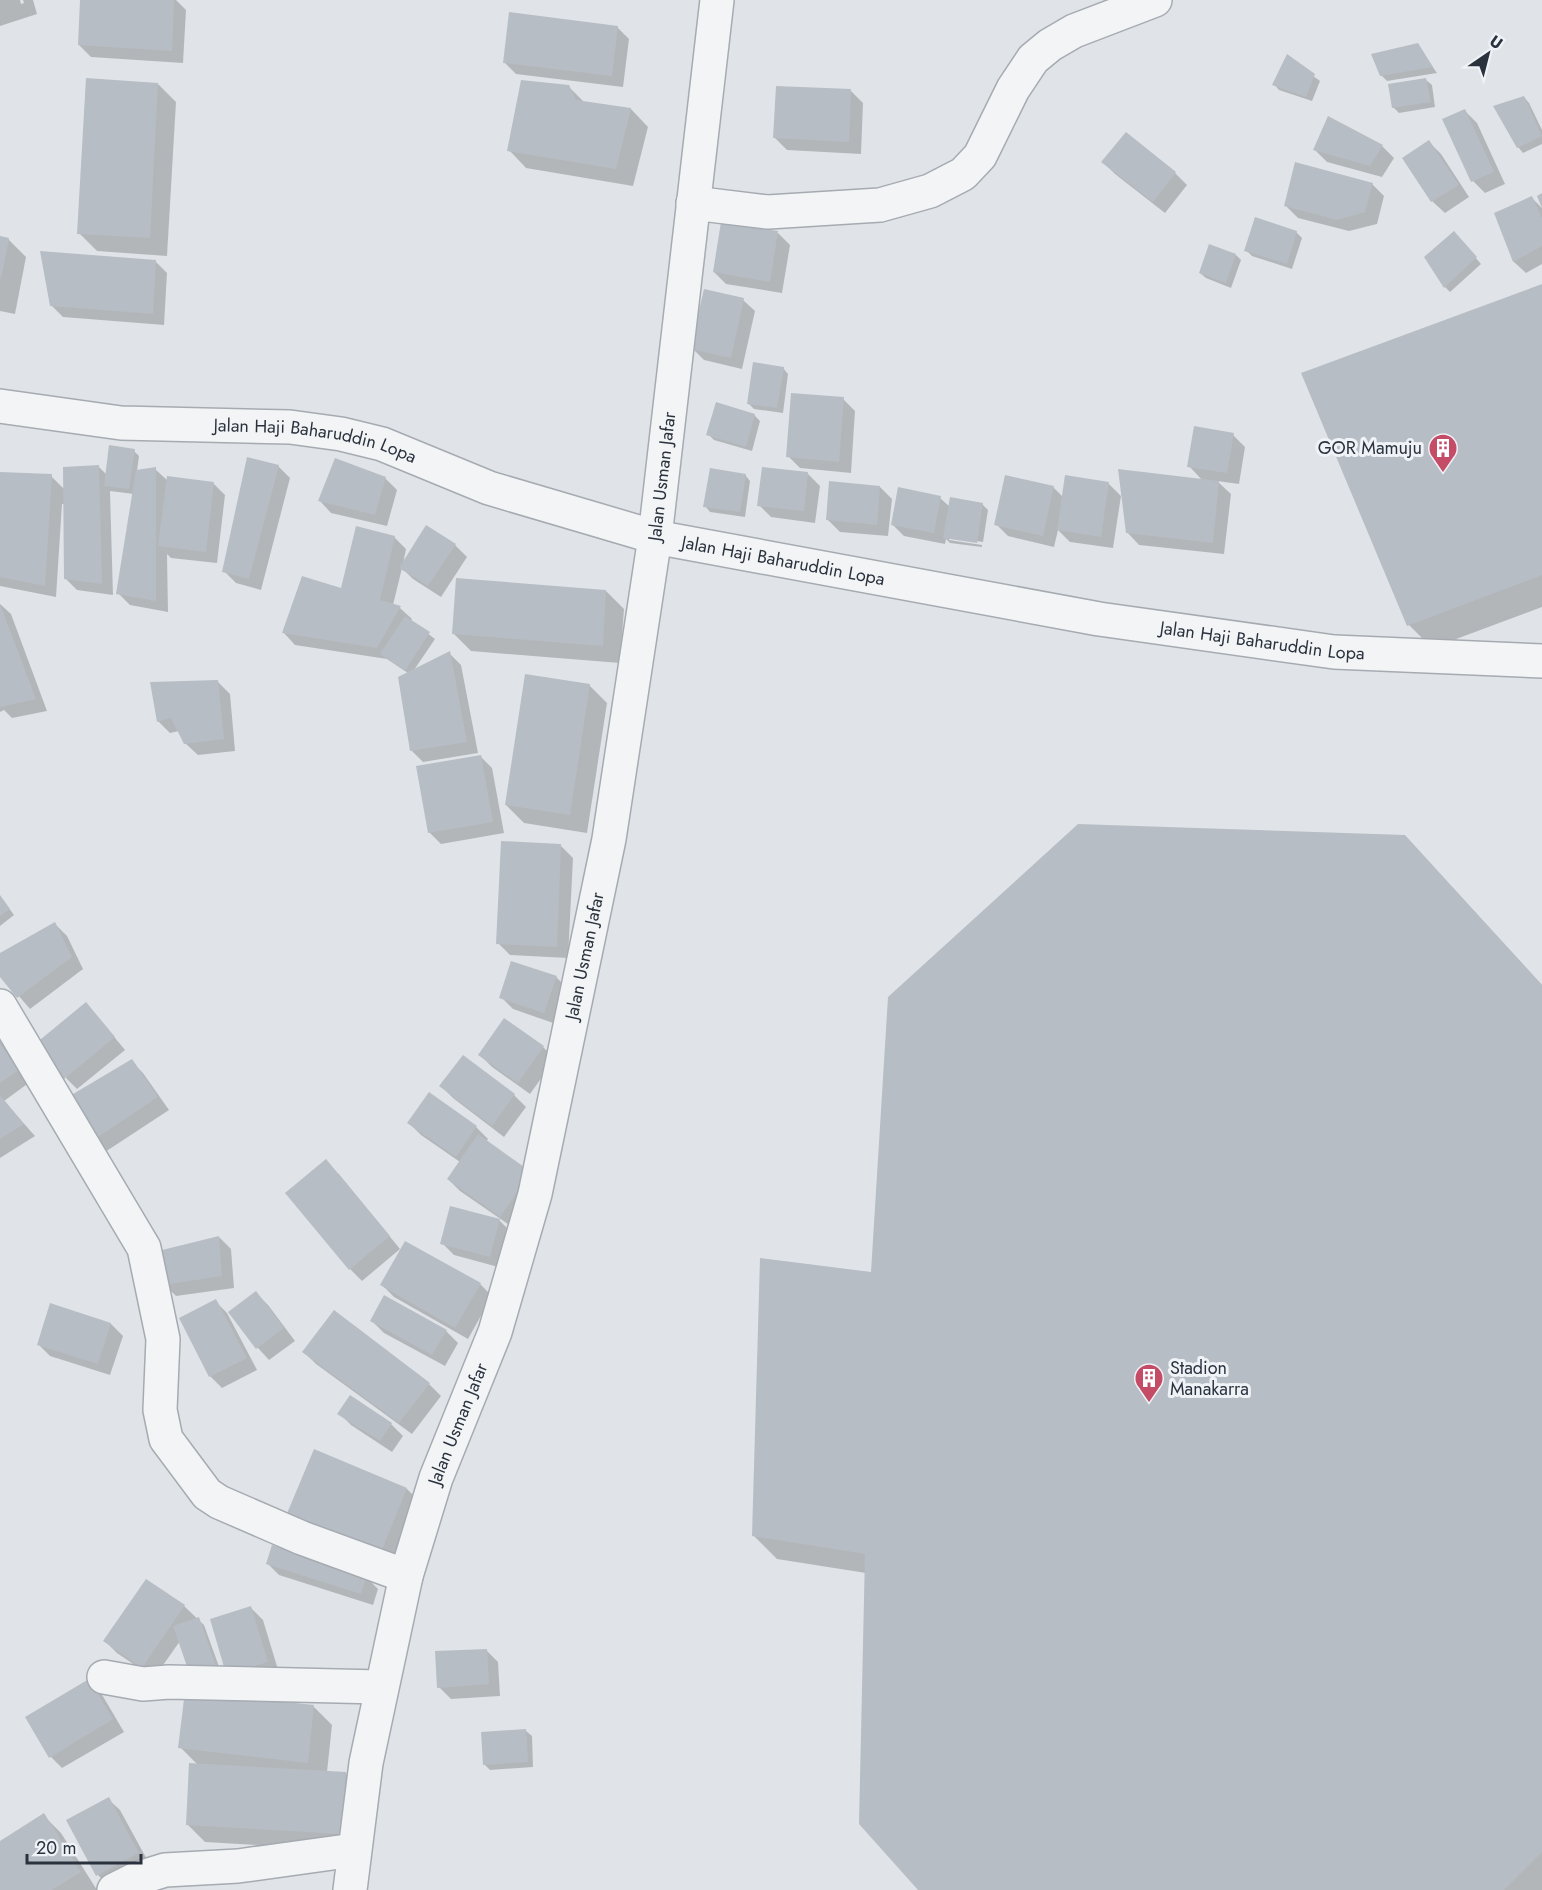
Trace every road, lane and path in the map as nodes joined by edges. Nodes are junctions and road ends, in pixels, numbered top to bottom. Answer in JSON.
{"nodes":[{"id":1,"x":717,"y":0,"type":"edge"},
{"id":2,"x":1155,"y":0,"type":"edge"},
{"id":3,"x":693,"y":203,"type":"junction"},
{"id":4,"x":0,"y":406,"type":"edge"},
{"id":5,"x":655,"y":537,"type":"junction"},
{"id":6,"x":1542,"y":662,"type":"edge"},
{"id":7,"x":0,"y":1006,"type":"edge"},
{"id":8,"x":406,"y":1575,"type":"junction"},
{"id":9,"x":104,"y":1677,"type":"dead end"},
{"id":10,"x":380,"y":1687,"type":"junction"},
{"id":11,"x":354,"y":1850,"type":"junction"},
{"id":12,"x":114,"y":1890,"type":"edge"},
{"id":13,"x":350,"y":1890,"type":"edge"}],
"edges":[{"from":1,"to":3,"type":"street","name":"Jalan Usman Jafar"},
{"from":2,"to":3,"type":"street"},
{"from":3,"to":5,"type":"street","name":"Jalan Usman Jafar"},
{"from":4,"to":5,"type":"street","name":"Jalan Haji Baharuddin Lopa"},
{"from":5,"to":6,"type":"street","name":"Jalan Haji Baharuddin Lopa"},
{"from":5,"to":8,"type":"street","name":"Jalan Usman Jafar"},
{"from":7,"to":8,"type":"street"},
{"from":8,"to":10,"type":"street","name":"Jalan Usman Jafar"},
{"from":9,"to":10,"type":"street"},
{"from":10,"to":11,"type":"street","name":"Jalan Usman Jafar"},
{"from":11,"to":12,"type":"street"},
{"from":11,"to":13,"type":"street","name":"Jalan Usman Jafar"}]}
